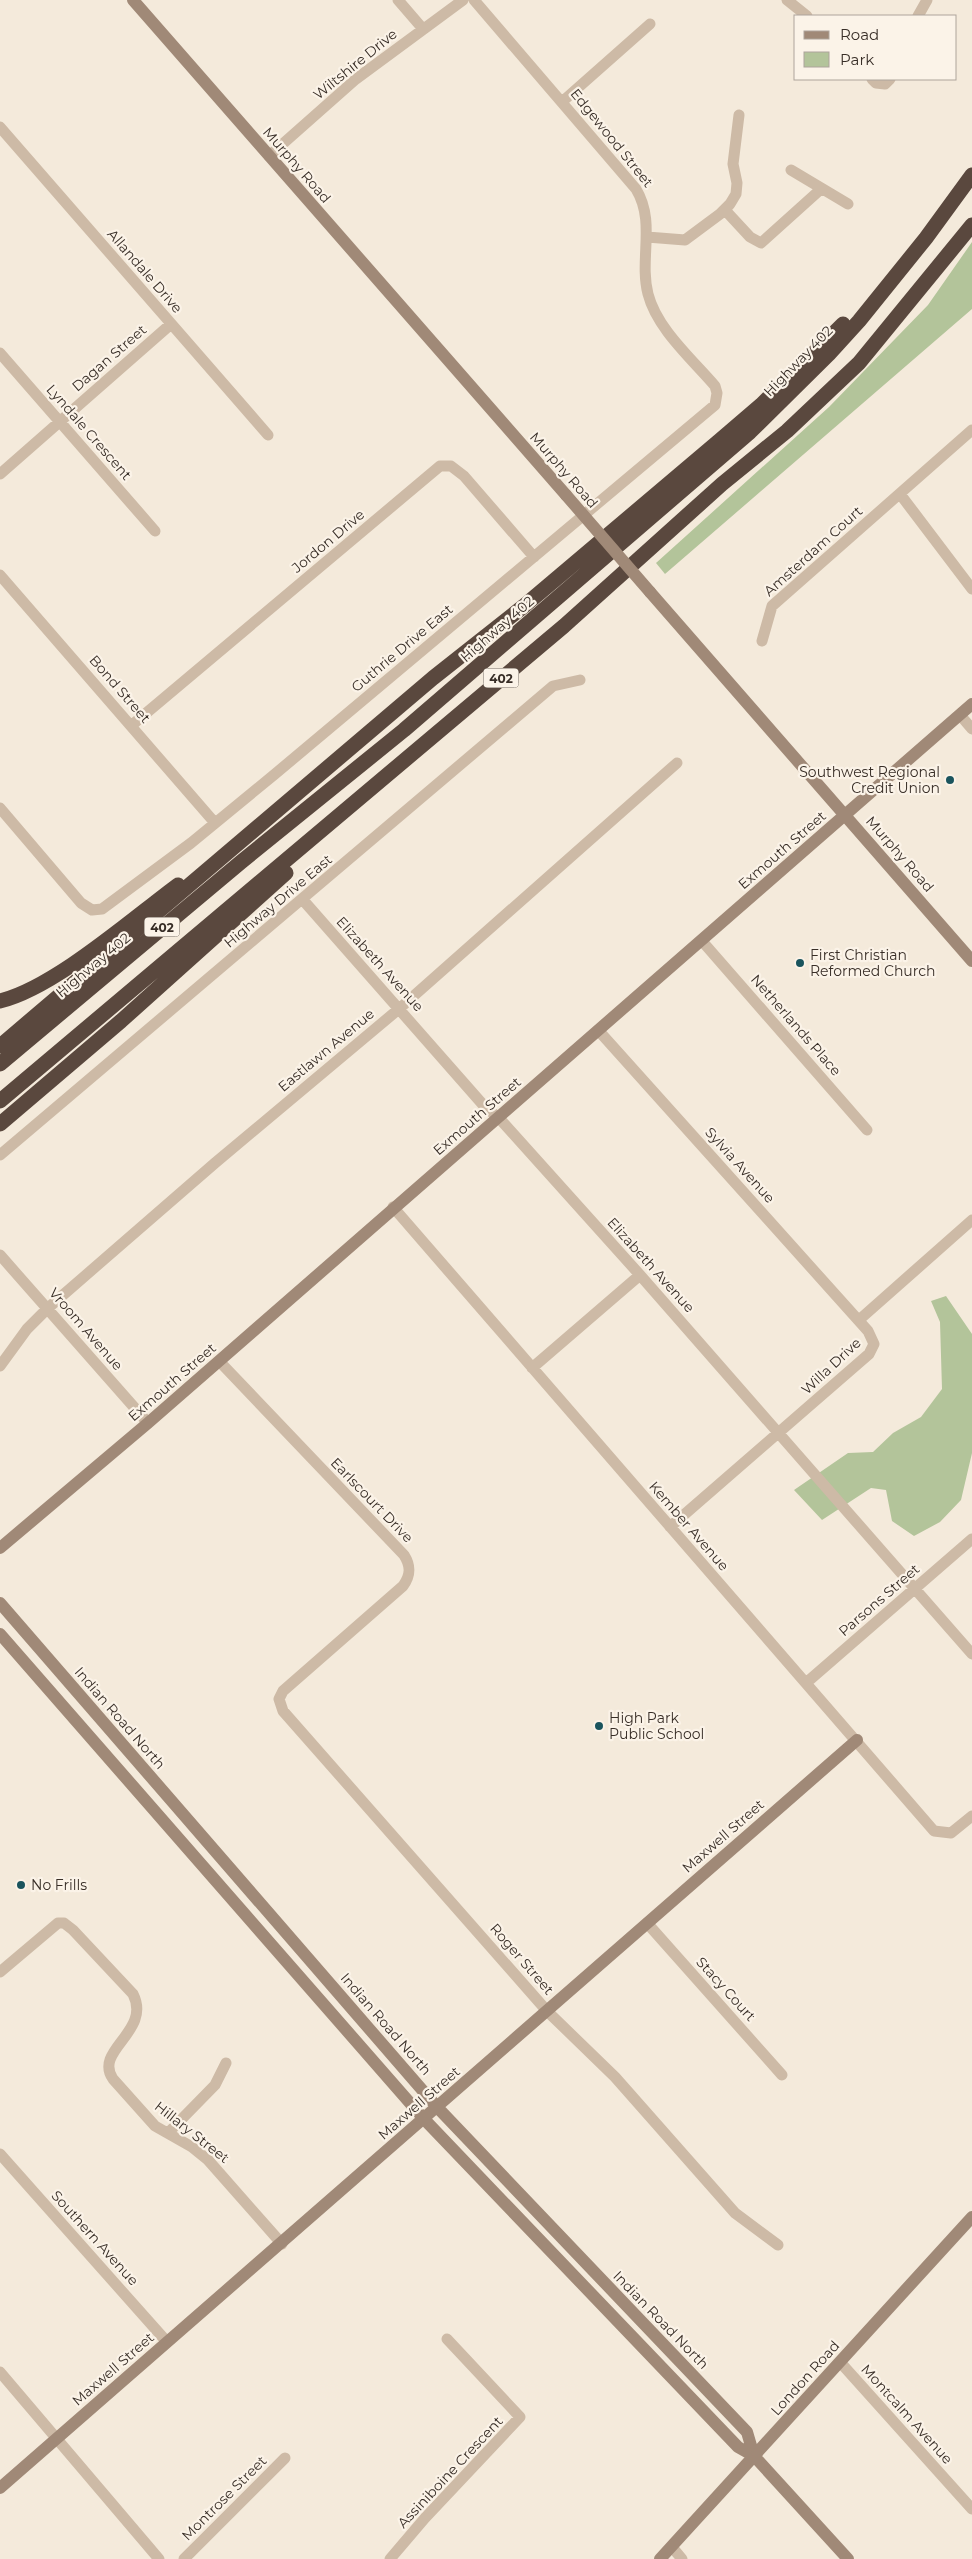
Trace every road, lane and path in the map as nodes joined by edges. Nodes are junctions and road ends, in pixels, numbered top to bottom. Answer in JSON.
{"nodes":[{"id":1,"x":132,"y":0,"type":"edge"},
{"id":2,"x":398,"y":0,"type":"edge"},
{"id":3,"x":463,"y":0,"type":"edge"},
{"id":4,"x":474,"y":0,"type":"edge"},
{"id":5,"x":787,"y":0,"type":"edge"},
{"id":6,"x":927,"y":0,"type":"edge"},
{"id":7,"x":806,"y":15,"type":"edge"},
{"id":8,"x":919,"y":15,"type":"edge"},
{"id":9,"x":650,"y":24,"type":"dead end"},
{"id":10,"x":423,"y":29,"type":"junction"},
{"id":11,"x":874,"y":80,"type":"edge"},
{"id":12,"x":889,"y":80,"type":"edge"},
{"id":13,"x":563,"y":101,"type":"junction"},
{"id":14,"x":739,"y":115,"type":"dead end"},
{"id":15,"x":0,"y":127,"type":"edge"},
{"id":16,"x":269,"y":156,"type":"junction"},
{"id":17,"x":791,"y":170,"type":"dead end"},
{"id":18,"x":969,"y":179,"type":"edge"},
{"id":19,"x":821,"y":189,"type":"junction"},
{"id":20,"x":848,"y":204,"type":"dead end"},
{"id":21,"x":725,"y":210,"type":"junction"},
{"id":22,"x":972,"y":225,"type":"edge"},
{"id":23,"x":647,"y":238,"type":"junction"},
{"id":24,"x":171,"y":324,"type":"junction"},
{"id":25,"x":0,"y":353,"type":"edge"},
{"id":26,"x":717,"y":393,"type":"joint"},
{"id":27,"x":60,"y":421,"type":"junction"},
{"id":28,"x":972,"y":430,"type":"edge"},
{"id":29,"x":268,"y":435,"type":"dead end"},
{"id":30,"x":0,"y":474,"type":"edge"},
{"id":31,"x":900,"y":494,"type":"junction"},
{"id":32,"x":156,"y":531,"type":"dead end"},
{"id":33,"x":534,"y":557,"type":"junction"},
{"id":34,"x":0,"y":575,"type":"edge"},
{"id":35,"x":972,"y":589,"type":"edge"},
{"id":36,"x":564,"y":626,"type":"junction"},
{"id":37,"x":762,"y":641,"type":"dead end"},
{"id":38,"x":580,"y":680,"type":"dead end"},
{"id":39,"x":972,"y":704,"type":"edge"},
{"id":40,"x":960,"y":715,"type":"junction"},
{"id":41,"x":132,"y":725,"type":"junction"},
{"id":42,"x":972,"y":729,"type":"edge"},
{"id":43,"x":677,"y":763,"type":"dead end"},
{"id":44,"x":327,"y":794,"type":"junction"},
{"id":45,"x":0,"y":808,"type":"edge"},
{"id":46,"x":275,"y":811,"type":"junction"},
{"id":47,"x":845,"y":815,"type":"junction"},
{"id":48,"x":216,"y":823,"type":"junction"},
{"id":49,"x":303,"y":900,"type":"junction"},
{"id":50,"x":702,"y":941,"type":"junction"},
{"id":51,"x":972,"y":961,"type":"edge"},
{"id":52,"x":0,"y":1001,"type":"edge"},
{"id":53,"x":400,"y":1008,"type":"junction"},
{"id":54,"x":598,"y":1030,"type":"junction"},
{"id":55,"x":0,"y":1046,"type":"edge"},
{"id":56,"x":0,"y":1064,"type":"edge"},
{"id":57,"x":0,"y":1074,"type":"edge"},
{"id":58,"x":0,"y":1101,"type":"edge"},
{"id":59,"x":499,"y":1118,"type":"junction"},
{"id":60,"x":0,"y":1124,"type":"edge"},
{"id":61,"x":867,"y":1130,"type":"dead end"},
{"id":62,"x":0,"y":1155,"type":"edge"},
{"id":63,"x":393,"y":1207,"type":"junction"},
{"id":64,"x":972,"y":1220,"type":"edge"},
{"id":65,"x":0,"y":1255,"type":"edge"},
{"id":66,"x":640,"y":1275,"type":"junction"},
{"id":67,"x":48,"y":1308,"type":"junction"},
{"id":68,"x":859,"y":1320,"type":"junction"},
{"id":69,"x":219,"y":1361,"type":"junction"},
{"id":70,"x":0,"y":1366,"type":"edge"},
{"id":71,"x":532,"y":1368,"type":"junction"},
{"id":72,"x":148,"y":1424,"type":"junction"},
{"id":73,"x":778,"y":1433,"type":"junction"},
{"id":74,"x":670,"y":1526,"type":"junction"},
{"id":75,"x":972,"y":1539,"type":"edge"},
{"id":76,"x":0,"y":1548,"type":"edge"},
{"id":77,"x":915,"y":1590,"type":"junction"},
{"id":78,"x":0,"y":1603,"type":"edge"},
{"id":79,"x":0,"y":1634,"type":"edge"},
{"id":80,"x":972,"y":1654,"type":"edge"},
{"id":81,"x":297,"y":1679,"type":"joint"},
{"id":82,"x":806,"y":1682,"type":"junction"},
{"id":83,"x":857,"y":1740,"type":"junction"},
{"id":84,"x":972,"y":1816,"type":"edge"},
{"id":85,"x":647,"y":1923,"type":"junction"},
{"id":86,"x":0,"y":1972,"type":"edge"},
{"id":87,"x":547,"y":2011,"type":"junction"},
{"id":88,"x":226,"y":2063,"type":"dead end"},
{"id":89,"x":782,"y":2075,"type":"dead end"},
{"id":90,"x":438,"y":2107,"type":"junction"},
{"id":91,"x":424,"y":2119,"type":"junction"},
{"id":92,"x":168,"y":2133,"type":"junction"},
{"id":93,"x":0,"y":2154,"type":"edge"},
{"id":94,"x":972,"y":2217,"type":"edge"},
{"id":95,"x":282,"y":2244,"type":"junction"},
{"id":96,"x":778,"y":2245,"type":"dead end"},
{"id":97,"x":447,"y":2339,"type":"dead end"},
{"id":98,"x":167,"y":2342,"type":"junction"},
{"id":99,"x":840,"y":2362,"type":"junction"},
{"id":100,"x":0,"y":2372,"type":"edge"},
{"id":101,"x":56,"y":2438,"type":"junction"},
{"id":102,"x":754,"y":2456,"type":"junction"},
{"id":103,"x":285,"y":2458,"type":"dead end"},
{"id":104,"x":0,"y":2488,"type":"edge"},
{"id":105,"x":972,"y":2509,"type":"edge"},
{"id":106,"x":672,"y":2547,"type":"junction"},
{"id":107,"x":159,"y":2559,"type":"edge"},
{"id":108,"x":184,"y":2559,"type":"edge"},
{"id":109,"x":390,"y":2559,"type":"edge"},
{"id":110,"x":660,"y":2559,"type":"edge"},
{"id":111,"x":682,"y":2559,"type":"edge"},
{"id":112,"x":848,"y":2559,"type":"edge"}],
"edges":[{"from":1,"to":16,"type":"main road","name":"Murphy Road"},
{"from":2,"to":10,"type":"street"},
{"from":3,"to":10,"type":"street","name":"Wiltshire Drive"},
{"from":4,"to":13,"type":"street","name":"Edgewood Street"},
{"from":5,"to":7,"type":"street"},
{"from":6,"to":8,"type":"street"},
{"from":9,"to":13,"type":"street"},
{"from":10,"to":16,"type":"street","name":"Wiltshire Drive"},
{"from":11,"to":12,"type":"street"},
{"from":13,"to":23,"type":"street","name":"Edgewood Street"},
{"from":14,"to":21,"type":"street"},
{"from":15,"to":24,"type":"street","name":"Allandale Drive"},
{"from":16,"to":47,"type":"main road","name":"Murphy Road","bridge":true},
{"from":17,"to":19,"type":"street"},
{"from":18,"to":44,"type":"highway","name":"Highway 402","number":"402"},
{"from":18,"to":46,"type":"highway"},
{"from":19,"to":20,"type":"street"},
{"from":19,"to":21,"type":"street"},
{"from":21,"to":23,"type":"street"},
{"from":22,"to":36,"type":"highway","number":"402"},
{"from":23,"to":26,"type":"street","name":"Edgewood Street"},
{"from":24,"to":27,"type":"street","name":"Dagan Street"},
{"from":24,"to":29,"type":"street","name":"Allandale Drive"},
{"from":25,"to":27,"type":"street","name":"Lyndale Crescent"},
{"from":26,"to":33,"type":"street","name":"Guthrie Drive East"},
{"from":27,"to":30,"type":"street","name":"Dagan Street"},
{"from":27,"to":32,"type":"street","name":"Lyndale Crescent"},
{"from":28,"to":31,"type":"street","name":"Amsterdam Court"},
{"from":31,"to":35,"type":"street"},
{"from":31,"to":37,"type":"street","name":"Amsterdam Court"},
{"from":33,"to":41,"type":"street","name":"Jordon Drive"},
{"from":33,"to":48,"type":"street","name":"Guthrie Drive East"},
{"from":34,"to":41,"type":"street","name":"Bond Street"},
{"from":36,"to":58,"type":"highway","number":"402"},
{"from":36,"to":60,"type":"highway"},
{"from":38,"to":49,"type":"street","name":"Highway Drive East"},
{"from":39,"to":40,"type":"main road","name":"Exmouth Street"},
{"from":40,"to":42,"type":"street"},
{"from":40,"to":47,"type":"main road","name":"Exmouth Street"},
{"from":41,"to":48,"type":"street","name":"Bond Street"},
{"from":43,"to":53,"type":"street","name":"Eastlawn Avenue"},
{"from":44,"to":56,"type":"highway","name":"Highway 402","number":"402"},
{"from":44,"to":57,"type":"highway"},
{"from":45,"to":48,"type":"street","name":"Guthrie Drive East"},
{"from":46,"to":52,"type":"highway"},
{"from":46,"to":55,"type":"highway"},
{"from":47,"to":50,"type":"main road","name":"Exmouth Street"},
{"from":47,"to":51,"type":"main road","name":"Murphy Road"},
{"from":49,"to":53,"type":"street","name":"Elizabeth Avenue"},
{"from":49,"to":62,"type":"street","name":"Highway Drive East"},
{"from":50,"to":54,"type":"main road","name":"Exmouth Street"},
{"from":50,"to":61,"type":"street","name":"Netherlands Place"},
{"from":53,"to":59,"type":"street","name":"Elizabeth Avenue"},
{"from":53,"to":67,"type":"street","name":"Eastlawn Avenue"},
{"from":54,"to":59,"type":"main road","name":"Exmouth Street"},
{"from":54,"to":68,"type":"street","name":"Sylvia Avenue"},
{"from":59,"to":63,"type":"main road","name":"Exmouth Street"},
{"from":59,"to":66,"type":"street","name":"Elizabeth Avenue"},
{"from":63,"to":69,"type":"main road","name":"Exmouth Street"},
{"from":63,"to":71,"type":"street","name":"Kember Avenue"},
{"from":64,"to":68,"type":"street","name":"Willa Drive"},
{"from":65,"to":67,"type":"street","name":"Vroom Avenue"},
{"from":66,"to":71,"type":"street"},
{"from":66,"to":73,"type":"street","name":"Elizabeth Avenue"},
{"from":67,"to":70,"type":"street","name":"Eastlawn Avenue"},
{"from":67,"to":72,"type":"street","name":"Vroom Avenue"},
{"from":68,"to":73,"type":"street","name":"Willa Drive"},
{"from":69,"to":72,"type":"main road","name":"Exmouth Street"},
{"from":69,"to":81,"type":"street","name":"Earlscourt Drive"},
{"from":71,"to":74,"type":"street","name":"Kember Avenue"},
{"from":72,"to":76,"type":"main road","name":"Exmouth Street"},
{"from":73,"to":74,"type":"street","name":"Willa Drive"},
{"from":73,"to":77,"type":"street","name":"Elizabeth Avenue"},
{"from":74,"to":82,"type":"street","name":"Kember Avenue"},
{"from":75,"to":77,"type":"street","name":"Parsons Street"},
{"from":77,"to":80,"type":"street","name":"Elizabeth Avenue"},
{"from":77,"to":82,"type":"street","name":"Parsons Street"},
{"from":78,"to":90,"type":"main road","name":"Indian Road North"},
{"from":79,"to":91,"type":"main road","name":"Indian Road North"},
{"from":81,"to":87,"type":"street","name":"Roger Street"},
{"from":82,"to":83,"type":"street","name":"Kember Avenue"},
{"from":83,"to":84,"type":"street","name":"Kember Avenue"},
{"from":83,"to":85,"type":"main road","name":"Maxwell Street"},
{"from":85,"to":87,"type":"main road","name":"Maxwell Street"},
{"from":85,"to":89,"type":"street","name":"Stacy Court"},
{"from":86,"to":92,"type":"street","name":"Hillary Street"},
{"from":87,"to":90,"type":"main road","name":"Maxwell Street"},
{"from":87,"to":96,"type":"street","name":"Roger Street"},
{"from":88,"to":92,"type":"street"},
{"from":90,"to":91,"type":"main road","name":"Maxwell Street"},
{"from":90,"to":102,"type":"main road","name":"Indian Road North"},
{"from":91,"to":95,"type":"main road","name":"Maxwell Street"},
{"from":91,"to":102,"type":"main road","name":"Indian Road North"},
{"from":92,"to":95,"type":"street","name":"Hillary Street"},
{"from":93,"to":98,"type":"street","name":"Southern Avenue"},
{"from":94,"to":99,"type":"main road","name":"London Road"},
{"from":95,"to":98,"type":"main road","name":"Maxwell Street"},
{"from":97,"to":109,"type":"street","name":"Assiniboine Crescent"},
{"from":98,"to":101,"type":"main road","name":"Maxwell Street"},
{"from":99,"to":102,"type":"main road","name":"London Road"},
{"from":99,"to":105,"type":"street","name":"Montcalm Avenue"},
{"from":100,"to":101,"type":"street"},
{"from":101,"to":104,"type":"main road","name":"Maxwell Street"},
{"from":101,"to":107,"type":"street"},
{"from":102,"to":106,"type":"main road","name":"London Road"},
{"from":102,"to":112,"type":"main road","name":"Indian Road North"},
{"from":103,"to":108,"type":"street","name":"Montrose Street"},
{"from":106,"to":110,"type":"main road","name":"London Road"},
{"from":106,"to":111,"type":"street"}]}
